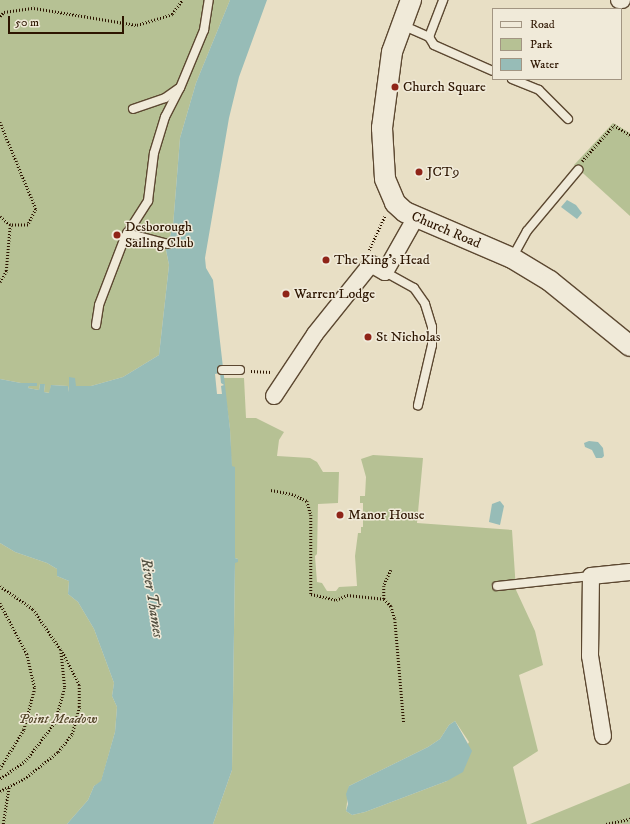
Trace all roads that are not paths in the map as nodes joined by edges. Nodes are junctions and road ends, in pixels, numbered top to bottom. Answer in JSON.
{"nodes":[{"id":1,"x":209,"y":0,"type":"edge"},
{"id":2,"x":411,"y":0,"type":"edge"},
{"id":3,"x":443,"y":0,"type":"edge"},
{"id":4,"x":401,"y":25,"type":"junction"},
{"id":5,"x":429,"y":37,"type":"junction"},
{"id":6,"x":492,"y":71,"type":"edge"},
{"id":7,"x":514,"y":80,"type":"edge"},
{"id":8,"x":180,"y":88,"type":"junction"},
{"id":9,"x":133,"y":109,"type":"dead end"},
{"id":10,"x":568,"y":119,"type":"dead end"},
{"id":11,"x":578,"y":170,"type":"road end"},
{"id":12,"x":416,"y":217,"type":"junction"},
{"id":13,"x":127,"y":233,"type":"junction"},
{"id":14,"x":168,"y":244,"type":"dead end"},
{"id":15,"x":512,"y":258,"type":"junction"},
{"id":16,"x":385,"y":272,"type":"junction"},
{"id":17,"x":96,"y":325,"type":"dead end"},
{"id":18,"x":630,"y":346,"type":"edge"},
{"id":19,"x":222,"y":370,"type":"dead end"},
{"id":20,"x":240,"y":370,"type":"dead end"},
{"id":21,"x":274,"y":396,"type":"dead end"},
{"id":22,"x":418,"y":405,"type":"dead end"},
{"id":23,"x":630,"y":572,"type":"edge"},
{"id":24,"x":590,"y":576,"type":"junction"},
{"id":25,"x":497,"y":586,"type":"dead end"},
{"id":26,"x":603,"y":736,"type":"dead end"}],
"edges":[{"from":1,"to":8,"type":"lane"},
{"from":2,"to":4,"type":"street","name":"Church Road"},
{"from":3,"to":5,"type":"lane"},
{"from":4,"to":5,"type":"lane"},
{"from":4,"to":12,"type":"street","name":"Church Road"},
{"from":5,"to":6,"type":"lane"},
{"from":7,"to":10,"type":"lane"},
{"from":8,"to":9,"type":"lane"},
{"from":8,"to":13,"type":"lane"},
{"from":11,"to":15,"type":"lane"},
{"from":12,"to":15,"type":"street","name":"Church Road"},
{"from":12,"to":16,"type":"street"},
{"from":13,"to":14,"type":"lane"},
{"from":13,"to":17,"type":"lane"},
{"from":15,"to":18,"type":"street","name":"Church Road"},
{"from":16,"to":21,"type":"street"},
{"from":16,"to":22,"type":"lane"},
{"from":19,"to":20,"type":"lane"},
{"from":23,"to":24,"type":"street"},
{"from":24,"to":25,"type":"lane"},
{"from":24,"to":26,"type":"street"}]}
